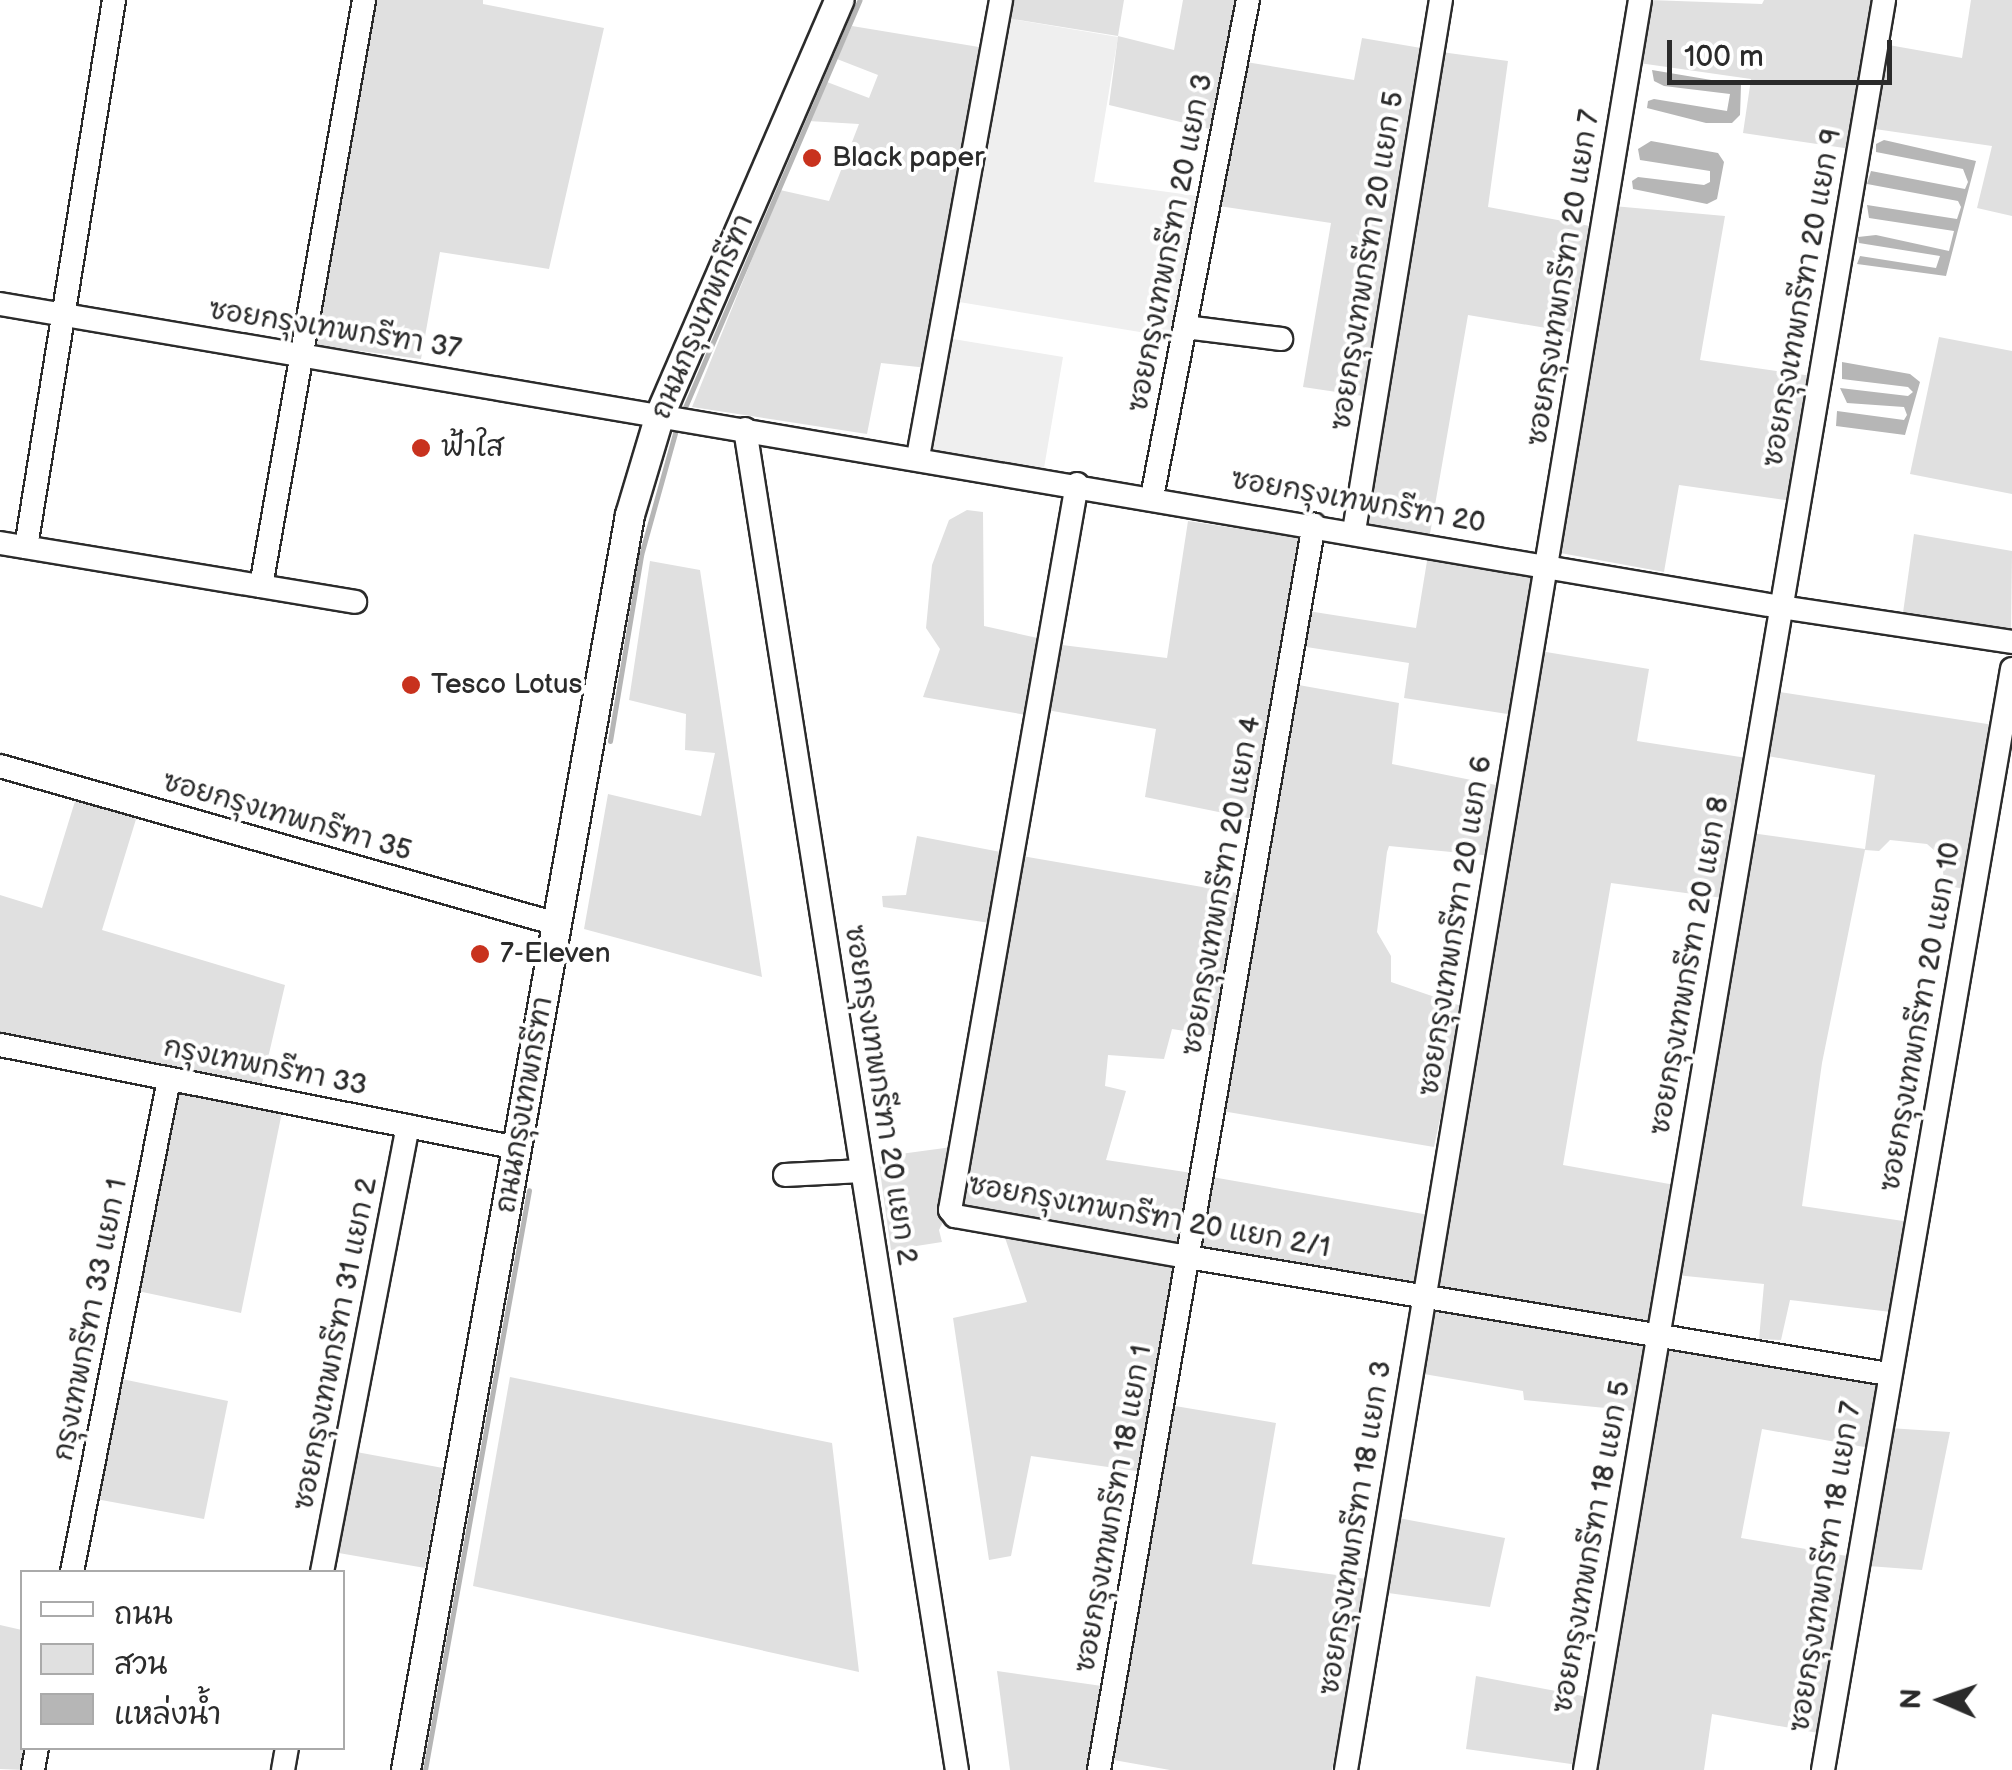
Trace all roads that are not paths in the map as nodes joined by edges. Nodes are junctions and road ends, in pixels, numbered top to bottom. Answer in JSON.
{"nodes":[{"id":1,"x":114,"y":0,"type":"edge"},
{"id":2,"x":364,"y":0,"type":"edge"},
{"id":3,"x":840,"y":0,"type":"edge"},
{"id":4,"x":1001,"y":0,"type":"edge"},
{"id":5,"x":1248,"y":0,"type":"edge"},
{"id":6,"x":1442,"y":0,"type":"edge"},
{"id":7,"x":1640,"y":0,"type":"edge"},
{"id":8,"x":1884,"y":0,"type":"edge"},
{"id":9,"x":0,"y":304,"type":"edge"},
{"id":10,"x":64,"y":316,"type":"junction"},
{"id":11,"x":1185,"y":327,"type":"junction"},
{"id":12,"x":1281,"y":340,"type":"dead end"},
{"id":13,"x":304,"y":356,"type":"junction"},
{"id":14,"x":676,"y":417,"type":"junction"},
{"id":15,"x":744,"y":429,"type":"junction"},
{"id":16,"x":918,"y":456,"type":"junction"},
{"id":17,"x":1077,"y":484,"type":"junction"},
{"id":18,"x":1152,"y":497,"type":"junction"},
{"id":19,"x":1314,"y":524,"type":"junction"},
{"id":20,"x":1354,"y":531,"type":"junction"},
{"id":21,"x":0,"y":543,"type":"edge"},
{"id":22,"x":26,"y":547,"type":"junction"},
{"id":23,"x":1546,"y":566,"type":"junction"},
{"id":24,"x":261,"y":586,"type":"junction"},
{"id":25,"x":355,"y":602,"type":"dead end"},
{"id":26,"x":1781,"y":607,"type":"junction"},
{"id":27,"x":2012,"y":642,"type":"edge"},
{"id":28,"x":2012,"y":670,"type":"edge"},
{"id":29,"x":0,"y":766,"type":"edge"},
{"id":30,"x":557,"y":924,"type":"junction"},
{"id":31,"x":0,"y":1045,"type":"edge"},
{"id":32,"x":168,"y":1078,"type":"junction"},
{"id":33,"x":408,"y":1126,"type":"junction"},
{"id":34,"x":518,"y":1148,"type":"junction"},
{"id":35,"x":862,"y":1172,"type":"junction"},
{"id":36,"x":785,"y":1175,"type":"dead end"},
{"id":37,"x":1188,"y":1258,"type":"junction"},
{"id":38,"x":1425,"y":1295,"type":"junction"},
{"id":39,"x":1658,"y":1335,"type":"junction"},
{"id":40,"x":1888,"y":1374,"type":"junction"},
{"id":41,"x":72,"y":1570,"type":"edge"},
{"id":42,"x":322,"y":1570,"type":"edge"},
{"id":43,"x":406,"y":1770,"type":"edge"},
{"id":44,"x":957,"y":1770,"type":"edge"},
{"id":45,"x":1099,"y":1770,"type":"edge"},
{"id":46,"x":1346,"y":1770,"type":"edge"},
{"id":47,"x":1586,"y":1770,"type":"edge"},
{"id":48,"x":1823,"y":1770,"type":"edge"}],
"edges":[{"from":1,"to":10,"type":"street"},
{"from":2,"to":13,"type":"street"},
{"from":3,"to":14,"type":"main road","name":"ถนนกรุงเทพกรีฑา"},
{"from":4,"to":16,"type":"street"},
{"from":5,"to":11,"type":"street","name":"ซอยกรุงเทพกรีฑา 20 แยก 3"},
{"from":6,"to":20,"type":"street","name":"ซอยกรุงเทพกรีฑา 20 แยก 5"},
{"from":7,"to":23,"type":"street","name":"ซอยกรุงเทพกรีฑา 20 แยก 7"},
{"from":8,"to":26,"type":"street","name":"ซอยกรุงเทพกรีฑา 20 แยก 9"},
{"from":9,"to":10,"type":"street","name":"ซอยกรุงเทพกรีฑา 37"},
{"from":10,"to":13,"type":"street","name":"ซอยกรุงเทพกรีฑา 37"},
{"from":10,"to":22,"type":"street"},
{"from":11,"to":12,"type":"street"},
{"from":11,"to":18,"type":"street","name":"ซอยกรุงเทพกรีฑา 20 แยก 3"},
{"from":13,"to":14,"type":"street","name":"ซอยกรุงเทพกรีฑา 37"},
{"from":13,"to":24,"type":"street"},
{"from":14,"to":15,"type":"street","name":"ซอยกรุงเทพกรีฑา 20"},
{"from":14,"to":30,"type":"main road","name":"ถนนกรุงเทพกรีฑา"},
{"from":15,"to":16,"type":"street","name":"ซอยกรุงเทพกรีฑา 20"},
{"from":15,"to":35,"type":"street","name":"ซอยกรุงเทพกรีฑา 20 แยก 2"},
{"from":16,"to":17,"type":"street","name":"ซอยกรุงเทพกรีฑา 20"},
{"from":17,"to":18,"type":"street","name":"ซอยกรุงเทพกรีฑา 20"},
{"from":17,"to":37,"type":"street","name":"ซอยกรุงเทพกรีฑา 20 แยก 2/1"},
{"from":18,"to":19,"type":"street","name":"ซอยกรุงเทพกรีฑา 20"},
{"from":19,"to":20,"type":"street","name":"ซอยกรุงเทพกรีฑา 20"},
{"from":19,"to":37,"type":"street","name":"ซอยกรุงเทพกรีฑา 20 แยก 4"},
{"from":20,"to":23,"type":"street","name":"ซอยกรุงเทพกรีฑา 20"},
{"from":21,"to":22,"type":"street"},
{"from":22,"to":24,"type":"street"},
{"from":23,"to":26,"type":"street","name":"ซอยกรุงเทพกรีฑา 20"},
{"from":23,"to":38,"type":"street","name":"ซอยกรุงเทพกรีฑา 20 แยก 6"},
{"from":24,"to":25,"type":"street"},
{"from":26,"to":27,"type":"street","name":"ซอยกรุงเทพกรีฑา 20"},
{"from":26,"to":39,"type":"street","name":"ซอยกรุงเทพกรีฑา 20 แยก 8"},
{"from":28,"to":40,"type":"street","name":"ซอยกรุงเทพกรีฑา 20 แยก 10"},
{"from":29,"to":30,"type":"street","name":"ซอยกรุงเทพกรีฑา 35"},
{"from":30,"to":34,"type":"main road","name":"ถนนกรุงเทพกรีฑา"},
{"from":31,"to":32,"type":"street","name":"กรุงเทพกรีฑา 33"},
{"from":32,"to":33,"type":"street","name":"กรุงเทพกรีฑา 33"},
{"from":32,"to":41,"type":"street","name":"กรุงเทพกรีฑา 33 แยก 1"},
{"from":33,"to":34,"type":"street","name":"กรุงเทพกรีฑา 33"},
{"from":33,"to":42,"type":"street","name":"ซอยกรุงเทพกรีฑา 31 แยก 2"},
{"from":34,"to":43,"type":"main road","name":"ถนนกรุงเทพกรีฑา"},
{"from":35,"to":36,"type":"street"},
{"from":35,"to":44,"type":"street","name":"ซอยกรุงเทพกรีฑา 20 แยก 2"},
{"from":37,"to":38,"type":"street","name":"ซอยกรุงเทพกรีฑา 20 แยก 2/1"},
{"from":37,"to":45,"type":"street","name":"ซอยกรุงเทพกรีฑา 18 แยก 1"},
{"from":38,"to":39,"type":"street","name":"ซอยกรุงเทพกรีฑา 20 แยก 2/1"},
{"from":38,"to":46,"type":"street","name":"ซอยกรุงเทพกรีฑา 18 แยก 3"},
{"from":39,"to":40,"type":"street","name":"ซอยกรุงเทพกรีฑา 20 แยก 2/1"},
{"from":39,"to":47,"type":"street","name":"ซอยกรุงเทพกรีฑา 18 แยก 5"},
{"from":40,"to":48,"type":"street","name":"ซอยกรุงเทพกรีฑา 18 แยก 7"}]}
